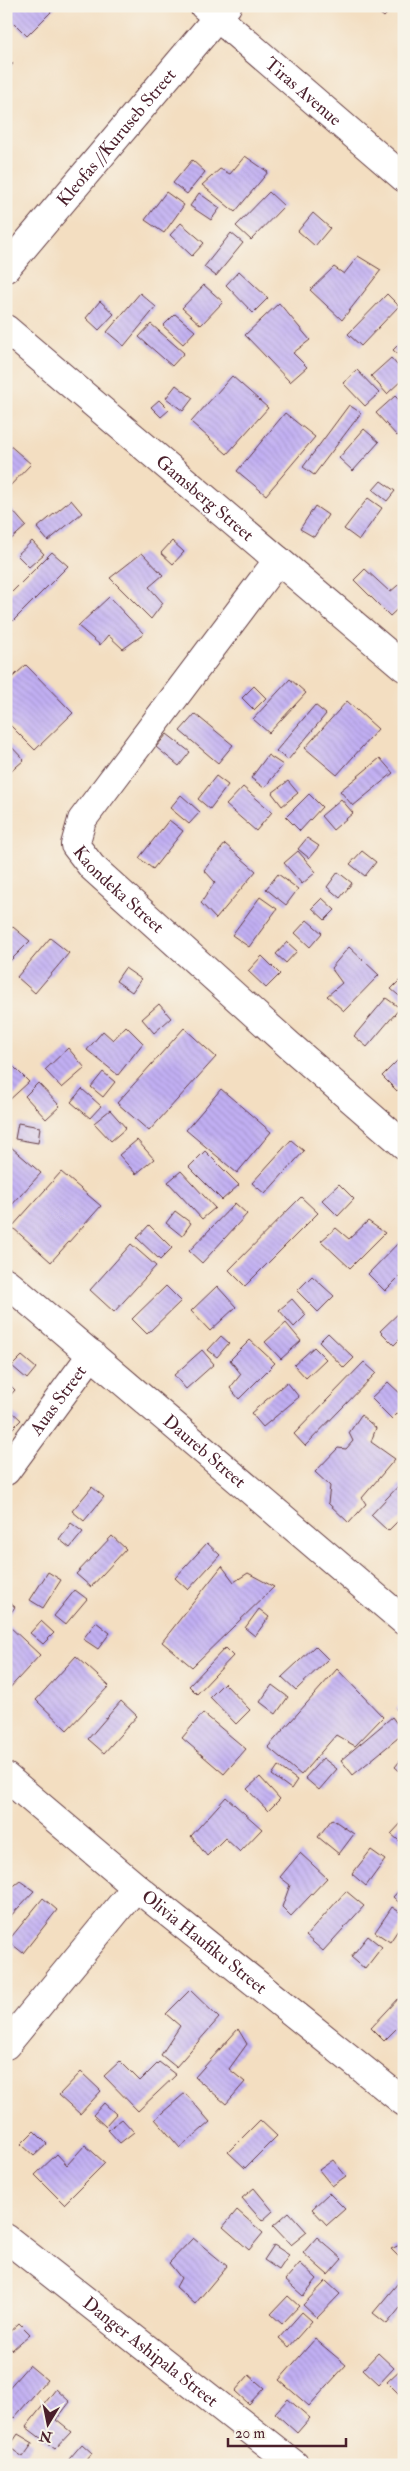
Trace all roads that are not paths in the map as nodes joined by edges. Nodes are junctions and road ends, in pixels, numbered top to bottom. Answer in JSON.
{"nodes":[{"id":1,"x":216,"y":10,"type":"edge"},
{"id":2,"x":404,"y":178,"type":"edge"},
{"id":3,"x":6,"y":268,"type":"edge"},
{"id":4,"x":6,"y":329,"type":"edge"},
{"id":5,"x":278,"y":560,"type":"junction"},
{"id":6,"x":404,"y":666,"type":"edge"},
{"id":7,"x":404,"y":1145,"type":"edge"},
{"id":8,"x":6,"y":1282,"type":"edge"},
{"id":9,"x":92,"y":1354,"type":"junction"},
{"id":10,"x":6,"y":1471,"type":"edge"},
{"id":11,"x":399,"y":1609,"type":"edge"},
{"id":12,"x":6,"y":1777,"type":"edge"},
{"id":13,"x":136,"y":1886,"type":"junction"},
{"id":14,"x":6,"y":2046,"type":"edge"},
{"id":15,"x":404,"y":2102,"type":"edge"},
{"id":16,"x":6,"y":2238,"type":"edge"},
{"id":17,"x":295,"y":2465,"type":"edge"}],
"edges":[{"from":1,"to":2,"type":"street","name":"Tiras Avenue"},
{"from":1,"to":3,"type":"street","name":"Kleofas //Kuruseb Street"},
{"from":4,"to":5,"type":"street","name":"Gamsberg Street"},
{"from":5,"to":6,"type":"street","name":"Gamsberg Street"},
{"from":5,"to":7,"type":"street","name":"Kaondeka Street"},
{"from":8,"to":9,"type":"street","name":"Daureb Street"},
{"from":9,"to":10,"type":"street","name":"Auas Street"},
{"from":9,"to":11,"type":"street","name":"Daureb Street"},
{"from":12,"to":13,"type":"street","name":"Olivia Haufiku Street"},
{"from":13,"to":14,"type":"street"},
{"from":13,"to":15,"type":"street","name":"Olivia Haufiku Street"},
{"from":16,"to":17,"type":"street","name":"Danger Ashipala Street"}]}
